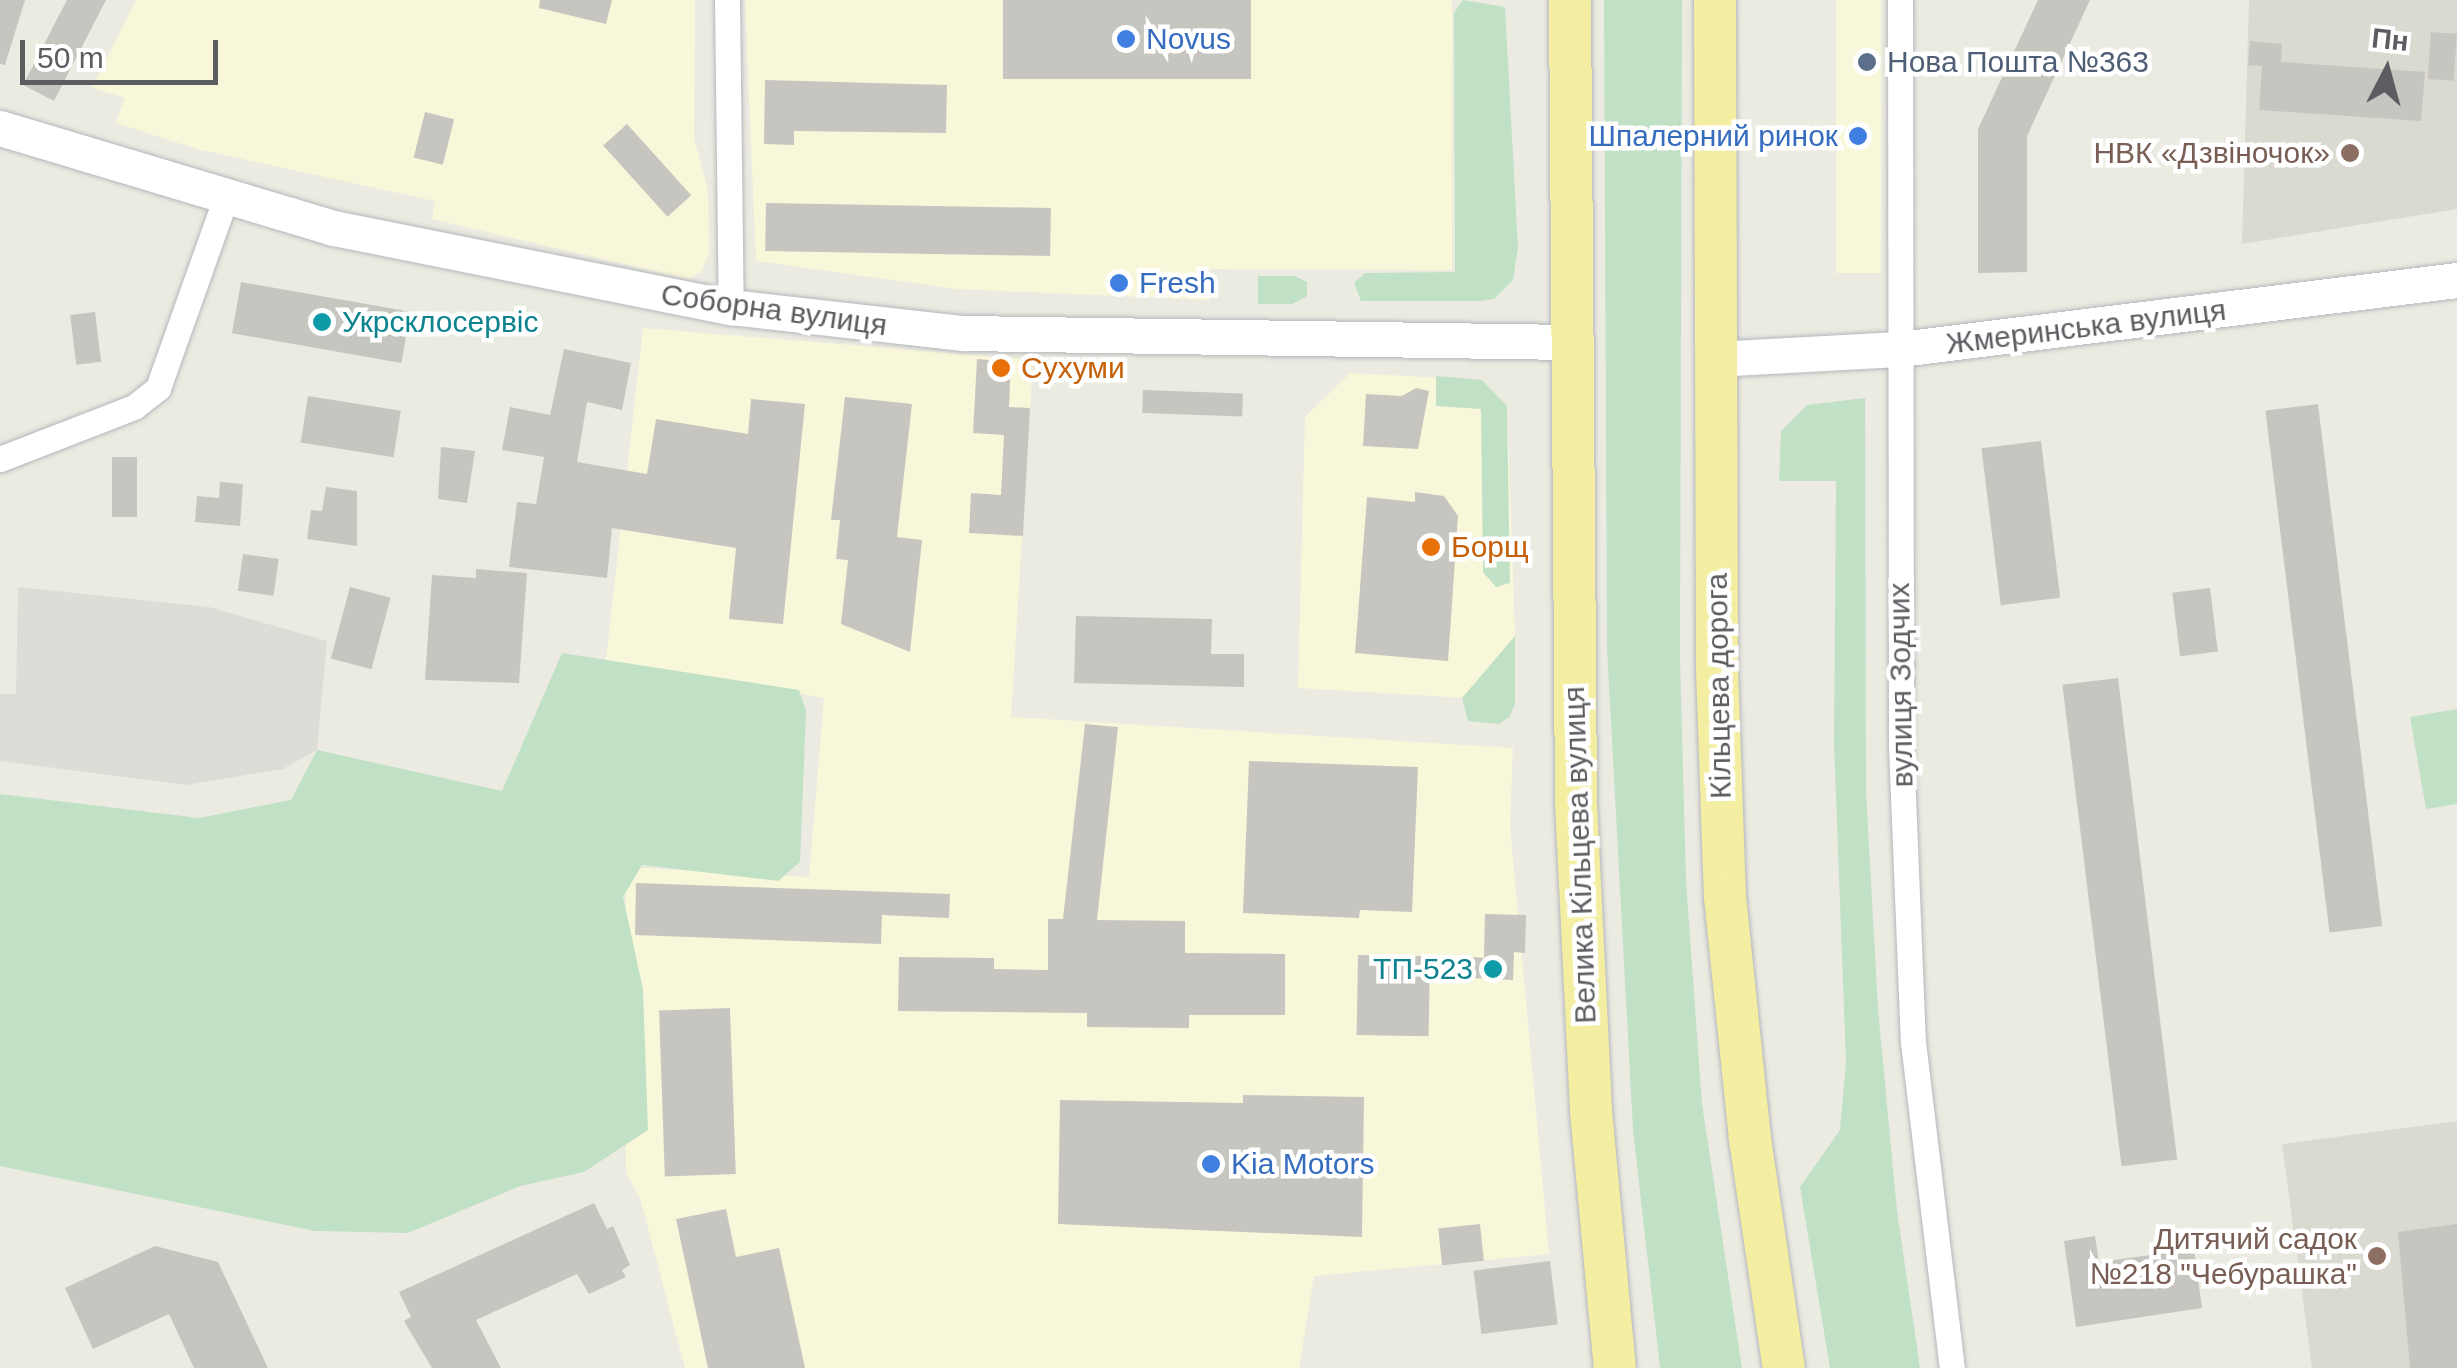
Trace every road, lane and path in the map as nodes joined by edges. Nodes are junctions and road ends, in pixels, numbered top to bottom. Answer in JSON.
{"nodes":[{"id":1,"x":726,"y":0,"type":"edge"},
{"id":2,"x":1570,"y":0,"type":"edge"},
{"id":3,"x":1715,"y":0,"type":"edge"},
{"id":4,"x":1900,"y":0,"type":"edge"},
{"id":5,"x":0,"y":128,"type":"edge"},
{"id":6,"x":225,"y":200,"type":"junction"},
{"id":7,"x":2457,"y":280,"type":"edge"},
{"id":8,"x":732,"y":307,"type":"junction"},
{"id":9,"x":1568,"y":342,"type":"junction"},
{"id":10,"x":1900,"y":349,"type":"junction"},
{"id":11,"x":1714,"y":360,"type":"junction"},
{"id":12,"x":0,"y":458,"type":"edge"},
{"id":13,"x":1615,"y":1368,"type":"edge"},
{"id":14,"x":1784,"y":1368,"type":"edge"},
{"id":15,"x":1952,"y":1368,"type":"edge"}],
"edges":[{"from":1,"to":8,"type":"street"},
{"from":2,"to":9,"type":"highway","name":"Велика Кільцева вулиця"},
{"from":3,"to":11,"type":"highway","name":"Кільцева дорога"},
{"from":4,"to":10,"type":"street","name":"вулиця Зодчих"},
{"from":5,"to":6,"type":"main road","name":"Соборна вулиця"},
{"from":6,"to":8,"type":"main road","name":"Соборна вулиця"},
{"from":6,"to":12,"type":"street"},
{"from":7,"to":10,"type":"main road","name":"Жмеринська вулиця"},
{"from":8,"to":9,"type":"main road","name":"Соборна вулиця"},
{"from":9,"to":13,"type":"highway","name":"Велика Кільцева вулиця"},
{"from":10,"to":11,"type":"main road","name":"Жмеринська вулиця"},
{"from":10,"to":15,"type":"street","name":"вулиця Зодчих"},
{"from":11,"to":14,"type":"highway","name":"Кільцева дорога"}]}
